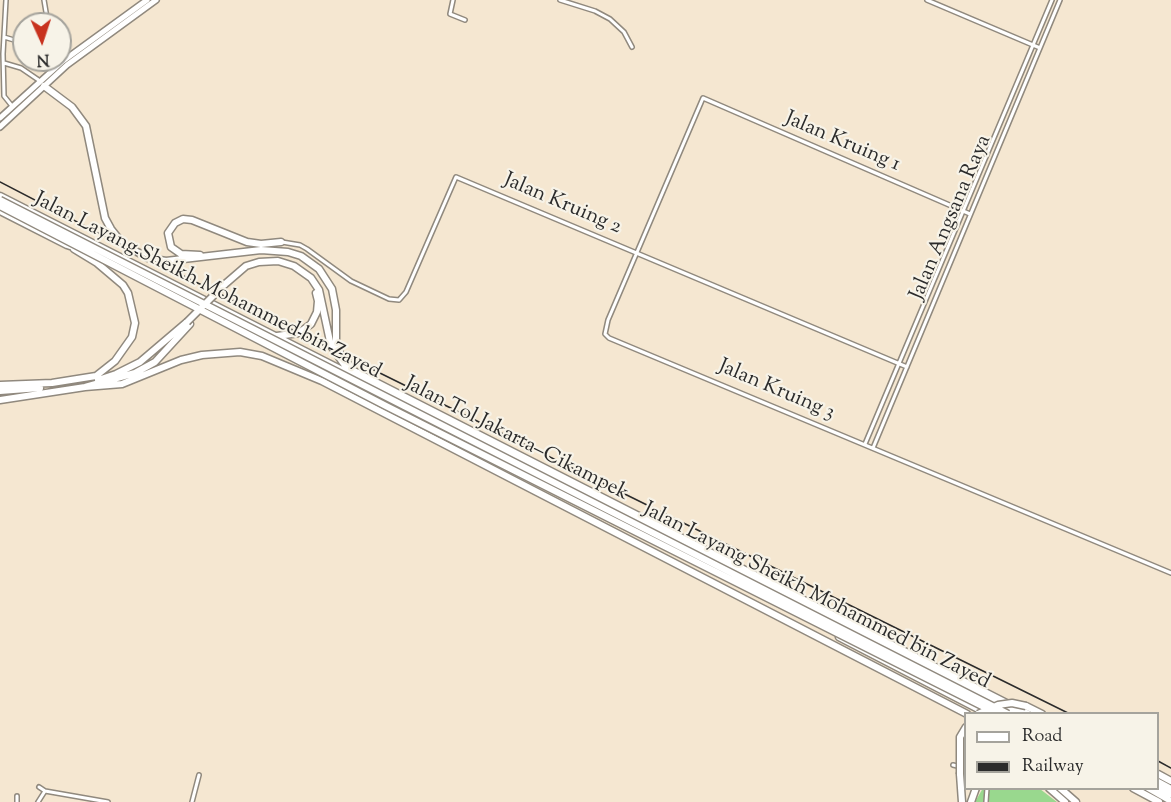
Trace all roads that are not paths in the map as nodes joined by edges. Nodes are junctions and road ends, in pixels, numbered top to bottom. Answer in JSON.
{"nodes":[{"id":1,"x":6,"y":0,"type":"edge"},
{"id":2,"x":147,"y":0,"type":"edge"},
{"id":3,"x":156,"y":0,"type":"edge"},
{"id":4,"x":453,"y":0,"type":"edge"},
{"id":5,"x":560,"y":0,"type":"edge"},
{"id":6,"x":927,"y":0,"type":"edge"},
{"id":7,"x":1052,"y":0,"type":"edge"},
{"id":8,"x":1060,"y":0,"type":"edge"},
{"id":9,"x":465,"y":20,"type":"dead end"},
{"id":10,"x":2,"y":21,"type":"edge"},
{"id":11,"x":4,"y":37,"type":"junction"},
{"id":12,"x":12,"y":39,"type":"edge"},
{"id":13,"x":1033,"y":45,"type":"junction"},
{"id":14,"x":632,"y":46,"type":"dead end"},
{"id":15,"x":1040,"y":48,"type":"junction"},
{"id":16,"x":1,"y":54,"type":"edge"},
{"id":17,"x":4,"y":63,"type":"junction"},
{"id":18,"x":53,"y":73,"type":"junction"},
{"id":19,"x":42,"y":83,"type":"junction"},
{"id":20,"x":703,"y":98,"type":"joint"},
{"id":21,"x":12,"y":106,"type":"junction"},
{"id":22,"x":0,"y":118,"type":"edge"},
{"id":23,"x":0,"y":128,"type":"edge"},
{"id":24,"x":0,"y":198,"type":"edge"},
{"id":25,"x":0,"y":208,"type":"edge"},
{"id":26,"x":963,"y":211,"type":"junction"},
{"id":27,"x":970,"y":214,"type":"junction"},
{"id":28,"x":280,"y":242,"type":"joint"},
{"id":29,"x":67,"y":245,"type":"junction"},
{"id":30,"x":636,"y":253,"type":"junction"},
{"id":31,"x":216,"y":255,"type":"junction"},
{"id":32,"x":225,"y":286,"type":"junction"},
{"id":33,"x":188,"y":323,"type":"junction"},
{"id":34,"x":273,"y":336,"type":"junction"},
{"id":35,"x":899,"y":363,"type":"junction"},
{"id":36,"x":907,"y":367,"type":"junction"},
{"id":37,"x":358,"y":373,"type":"junction"},
{"id":38,"x":0,"y":385,"type":"edge"},
{"id":39,"x":85,"y":387,"type":"junction"},
{"id":40,"x":0,"y":391,"type":"edge"},
{"id":41,"x":0,"y":400,"type":"edge"},
{"id":42,"x":865,"y":444,"type":"junction"},
{"id":43,"x":873,"y":448,"type":"junction"},
{"id":44,"x":1171,"y":573,"type":"edge"},
{"id":45,"x":964,"y":712,"type":"edge"},
{"id":46,"x":982,"y":712,"type":"edge"},
{"id":47,"x":984,"y":712,"type":"edge"},
{"id":48,"x":995,"y":712,"type":"edge"},
{"id":49,"x":1004,"y":712,"type":"edge"},
{"id":50,"x":1014,"y":712,"type":"edge"},
{"id":51,"x":1024,"y":712,"type":"edge"},
{"id":52,"x":1038,"y":712,"type":"edge"},
{"id":53,"x":964,"y":728,"type":"edge"},
{"id":54,"x":959,"y":766,"type":"edge"},
{"id":55,"x":200,"y":775,"type":"dead end"},
{"id":56,"x":39,"y":787,"type":"dead end"},
{"id":57,"x":1050,"y":790,"type":"edge"},
{"id":58,"x":1061,"y":790,"type":"edge"},
{"id":59,"x":1135,"y":790,"type":"edge"},
{"id":60,"x":1141,"y":790,"type":"edge"},
{"id":61,"x":1150,"y":790,"type":"edge"},
{"id":62,"x":45,"y":791,"type":"junction"},
{"id":63,"x":18,"y":796,"type":"dead end"},
{"id":64,"x":86,"y":800,"type":"edge"},
{"id":65,"x":1171,"y":801,"type":"edge"},
{"id":66,"x":17,"y":802,"type":"edge"},
{"id":67,"x":38,"y":802,"type":"edge"},
{"id":68,"x":108,"y":802,"type":"edge"},
{"id":69,"x":192,"y":802,"type":"edge"},
{"id":70,"x":963,"y":802,"type":"edge"},
{"id":71,"x":1065,"y":802,"type":"edge"},
{"id":72,"x":1076,"y":802,"type":"edge"},
{"id":73,"x":1162,"y":802,"type":"edge"}],
"edges":[{"from":1,"to":10,"type":"street"},
{"from":2,"to":18,"type":"main road"},
{"from":3,"to":18,"type":"main road"},
{"from":4,"to":9,"type":"street"},
{"from":5,"to":14,"type":"street"},
{"from":6,"to":13,"type":"street"},
{"from":7,"to":13,"type":"street","name":"Jalan Angsana Raya"},
{"from":8,"to":15,"type":"street","name":"Jalan Angsana Raya"},
{"from":10,"to":11,"type":"street"},
{"from":11,"to":12,"type":"street"},
{"from":11,"to":16,"type":"street"},
{"from":13,"to":15,"type":"street"},
{"from":13,"to":26,"type":"street","name":"Jalan Angsana Raya"},
{"from":15,"to":27,"type":"street","name":"Jalan Angsana Raya"},
{"from":16,"to":17,"type":"street"},
{"from":17,"to":19,"type":"street"},
{"from":17,"to":21,"type":"street"},
{"from":18,"to":19,"type":"main road"},
{"from":19,"to":21,"type":"main road"},
{"from":19,"to":23,"type":"main road"},
{"from":19,"to":31,"type":"highway"},
{"from":20,"to":26,"type":"street","name":"Jalan Kruing 1"},
{"from":20,"to":30,"type":"street","name":"Jalan Kruing 3"},
{"from":21,"to":22,"type":"main road"},
{"from":24,"to":34,"type":"highway","name":"Jalan Tol Jakarta–Cikampek"},
{"from":24,"to":49,"type":"highway","name":"Jalan Layang Sheikh Mohammed bin Zayed","bridge":true},
{"from":25,"to":29,"type":"highway","name":"Jalan Tol Jakarta–Cikampek"},
{"from":25,"to":48,"type":"highway","name":"Jalan Layang Sheikh Mohammed bin Zayed","bridge":true},
{"from":26,"to":27,"type":"street","name":"Jalan Kruing 1"},
{"from":26,"to":35,"type":"street","name":"Jalan Angsana Raya"},
{"from":27,"to":36,"type":"street","name":"Jalan Angsana Raya"},
{"from":28,"to":30,"type":"street","name":"Jalan Kruing 2"},
{"from":28,"to":31,"type":"highway"},
{"from":29,"to":38,"type":"highway"},
{"from":29,"to":47,"type":"highway","name":"Jalan Tol Jakarta–Cikampek"},
{"from":30,"to":35,"type":"street","name":"Jalan Kruing 2"},
{"from":30,"to":42,"type":"street","name":"Jalan Kruing 3"},
{"from":31,"to":37,"type":"highway"},
{"from":32,"to":33,"type":"highway","bridge":true},
{"from":32,"to":34,"type":"highway"},
{"from":32,"to":37,"type":"highway"},
{"from":33,"to":39,"type":"highway"},
{"from":33,"to":40,"type":"highway"},
{"from":34,"to":50,"type":"highway","name":"Jalan Tol Jakarta–Cikampek"},
{"from":35,"to":36,"type":"street","name":"Jalan Kruing 2"},
{"from":35,"to":42,"type":"street","name":"Jalan Angsana Raya"},
{"from":36,"to":43,"type":"street","name":"Jalan Angsana Raya"},
{"from":37,"to":51,"type":"highway"},
{"from":39,"to":41,"type":"highway"},
{"from":39,"to":45,"type":"highway"},
{"from":42,"to":43,"type":"street","name":"Jalan Kruing 3"},
{"from":43,"to":44,"type":"street","name":"Jalan Kruing 3"},
{"from":46,"to":52,"type":"highway","bridge":true},
{"from":53,"to":54,"type":"highway"},
{"from":54,"to":70,"type":"highway","bridge":true},
{"from":55,"to":69,"type":"street"},
{"from":56,"to":62,"type":"street"},
{"from":57,"to":71,"type":"highway"},
{"from":58,"to":72,"type":"highway"},
{"from":59,"to":73,"type":"highway"},
{"from":60,"to":73,"type":"highway"},
{"from":61,"to":65,"type":"highway"},
{"from":62,"to":64,"type":"street"},
{"from":62,"to":67,"type":"street"},
{"from":63,"to":66,"type":"street"},
{"from":64,"to":68,"type":"street"}]}
